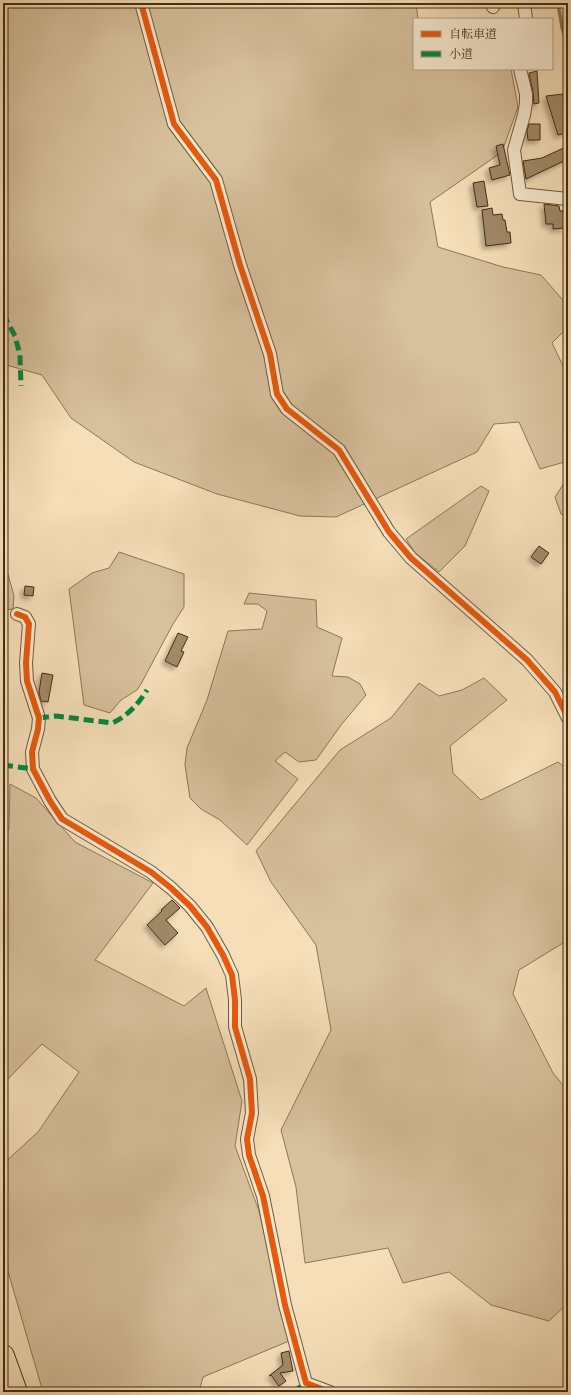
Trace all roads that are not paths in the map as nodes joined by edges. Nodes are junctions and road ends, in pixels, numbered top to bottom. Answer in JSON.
{"nodes":[{"id":1,"x":141,"y":3,"type":"edge"},
{"id":2,"x":524,"y":3,"type":"edge"},
{"id":3,"x":526,"y":18,"type":"edge"},
{"id":4,"x":520,"y":70,"type":"edge"},
{"id":5,"x":568,"y":199,"type":"edge"},
{"id":6,"x":17,"y":614,"type":"dead end"},
{"id":7,"x":568,"y":718,"type":"edge"},
{"id":8,"x":3,"y":1356,"type":"edge"},
{"id":9,"x":16,"y":1392,"type":"edge"},
{"id":10,"x":330,"y":1392,"type":"edge"}],
"edges":[{"from":1,"to":7,"type":"street"},
{"from":2,"to":3,"type":"street"},
{"from":4,"to":5,"type":"street"},
{"from":6,"to":10,"type":"street"},
{"from":8,"to":9,"type":"highway"}]}
